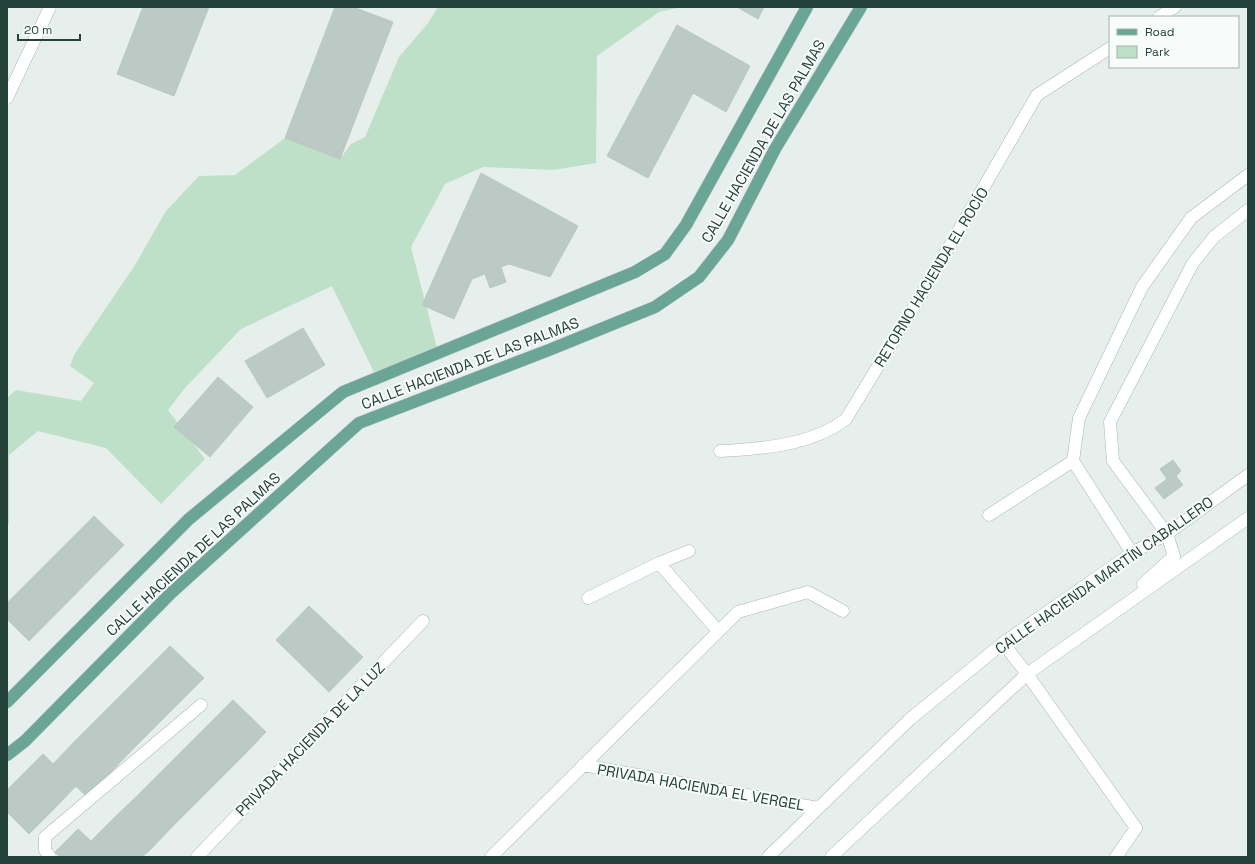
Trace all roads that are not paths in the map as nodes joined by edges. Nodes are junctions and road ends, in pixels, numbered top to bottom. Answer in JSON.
{"nodes":[{"id":1,"x":50,"y":7,"type":"edge"},
{"id":2,"x":807,"y":7,"type":"edge"},
{"id":3,"x":861,"y":7,"type":"edge"},
{"id":4,"x":1175,"y":7,"type":"edge"},
{"id":5,"x":1161,"y":16,"type":"edge"},
{"id":6,"x":1109,"y":49,"type":"edge"},
{"id":7,"x":7,"y":98,"type":"edge"},
{"id":8,"x":1248,"y":175,"type":"edge"},
{"id":9,"x":1248,"y":210,"type":"edge"},
{"id":10,"x":720,"y":451,"type":"dead end"},
{"id":11,"x":1073,"y":461,"type":"junction"},
{"id":12,"x":1248,"y":475,"type":"edge"},
{"id":13,"x":989,"y":515,"type":"dead end"},
{"id":14,"x":1248,"y":518,"type":"edge"},
{"id":15,"x":1167,"y":534,"type":"junction"},
{"id":16,"x":689,"y":551,"type":"dead end"},
{"id":17,"x":1132,"y":553,"type":"junction"},
{"id":18,"x":659,"y":562,"type":"junction"},
{"id":19,"x":588,"y":598,"type":"dead end"},
{"id":20,"x":843,"y":611,"type":"dead end"},
{"id":21,"x":1106,"y":618,"type":"junction"},
{"id":22,"x":423,"y":622,"type":"dead end"},
{"id":23,"x":718,"y":631,"type":"junction"},
{"id":24,"x":1003,"y":643,"type":"junction"},
{"id":25,"x":1027,"y":674,"type":"junction"},
{"id":26,"x":7,"y":702,"type":"edge"},
{"id":27,"x":201,"y":705,"type":"dead end"},
{"id":28,"x":7,"y":755,"type":"edge"},
{"id":29,"x":583,"y":766,"type":"junction"},
{"id":30,"x":818,"y":808,"type":"junction"},
{"id":31,"x":50,"y":857,"type":"edge"},
{"id":32,"x":197,"y":857,"type":"edge"},
{"id":33,"x":491,"y":857,"type":"edge"},
{"id":34,"x":768,"y":857,"type":"edge"},
{"id":35,"x":831,"y":857,"type":"edge"},
{"id":36,"x":1116,"y":857,"type":"edge"}],
"edges":[{"from":1,"to":7,"type":"street"},
{"from":2,"to":26,"type":"main road","name":"CALLE HACIENDA DE LAS PALMAS"},
{"from":3,"to":28,"type":"main road","name":"CALLE HACIENDA DE LAS PALMAS"},
{"from":4,"to":5,"type":"street"},
{"from":6,"to":10,"type":"street","name":"RETORNO HACIENDA EL ROCÍO"},
{"from":8,"to":11,"type":"street"},
{"from":9,"to":15,"type":"street"},
{"from":11,"to":13,"type":"street"},
{"from":11,"to":17,"type":"street"},
{"from":12,"to":15,"type":"street","name":"CALLE HACIENDA MARTÍN CABALLERO"},
{"from":14,"to":21,"type":"street"},
{"from":15,"to":17,"type":"street","name":"CALLE HACIENDA MARTÍN CABALLERO"},
{"from":15,"to":21,"type":"street"},
{"from":16,"to":18,"type":"street"},
{"from":17,"to":24,"type":"street","name":"CALLE HACIENDA MARTÍN CABALLERO"},
{"from":18,"to":19,"type":"street"},
{"from":18,"to":23,"type":"street"},
{"from":20,"to":23,"type":"street","name":"PRIVADA HACIENDA EL VERGEL"},
{"from":21,"to":25,"type":"street"},
{"from":22,"to":32,"type":"street","name":"PRIVADA HACIENDA DE LA LUZ"},
{"from":23,"to":29,"type":"street","name":"PRIVADA HACIENDA EL VERGEL"},
{"from":24,"to":25,"type":"street"},
{"from":24,"to":30,"type":"street","name":"CALLE HACIENDA MARTÍN CABALLERO"},
{"from":25,"to":35,"type":"street"},
{"from":25,"to":36,"type":"street"},
{"from":27,"to":31,"type":"street"},
{"from":29,"to":30,"type":"street","name":"PRIVADA HACIENDA EL VERGEL"},
{"from":29,"to":33,"type":"street","name":"PRIVADA HACIENDA EL VERGEL"},
{"from":30,"to":34,"type":"street","name":"CALLE HACIENDA MARTÍN CABALLERO"}]}
